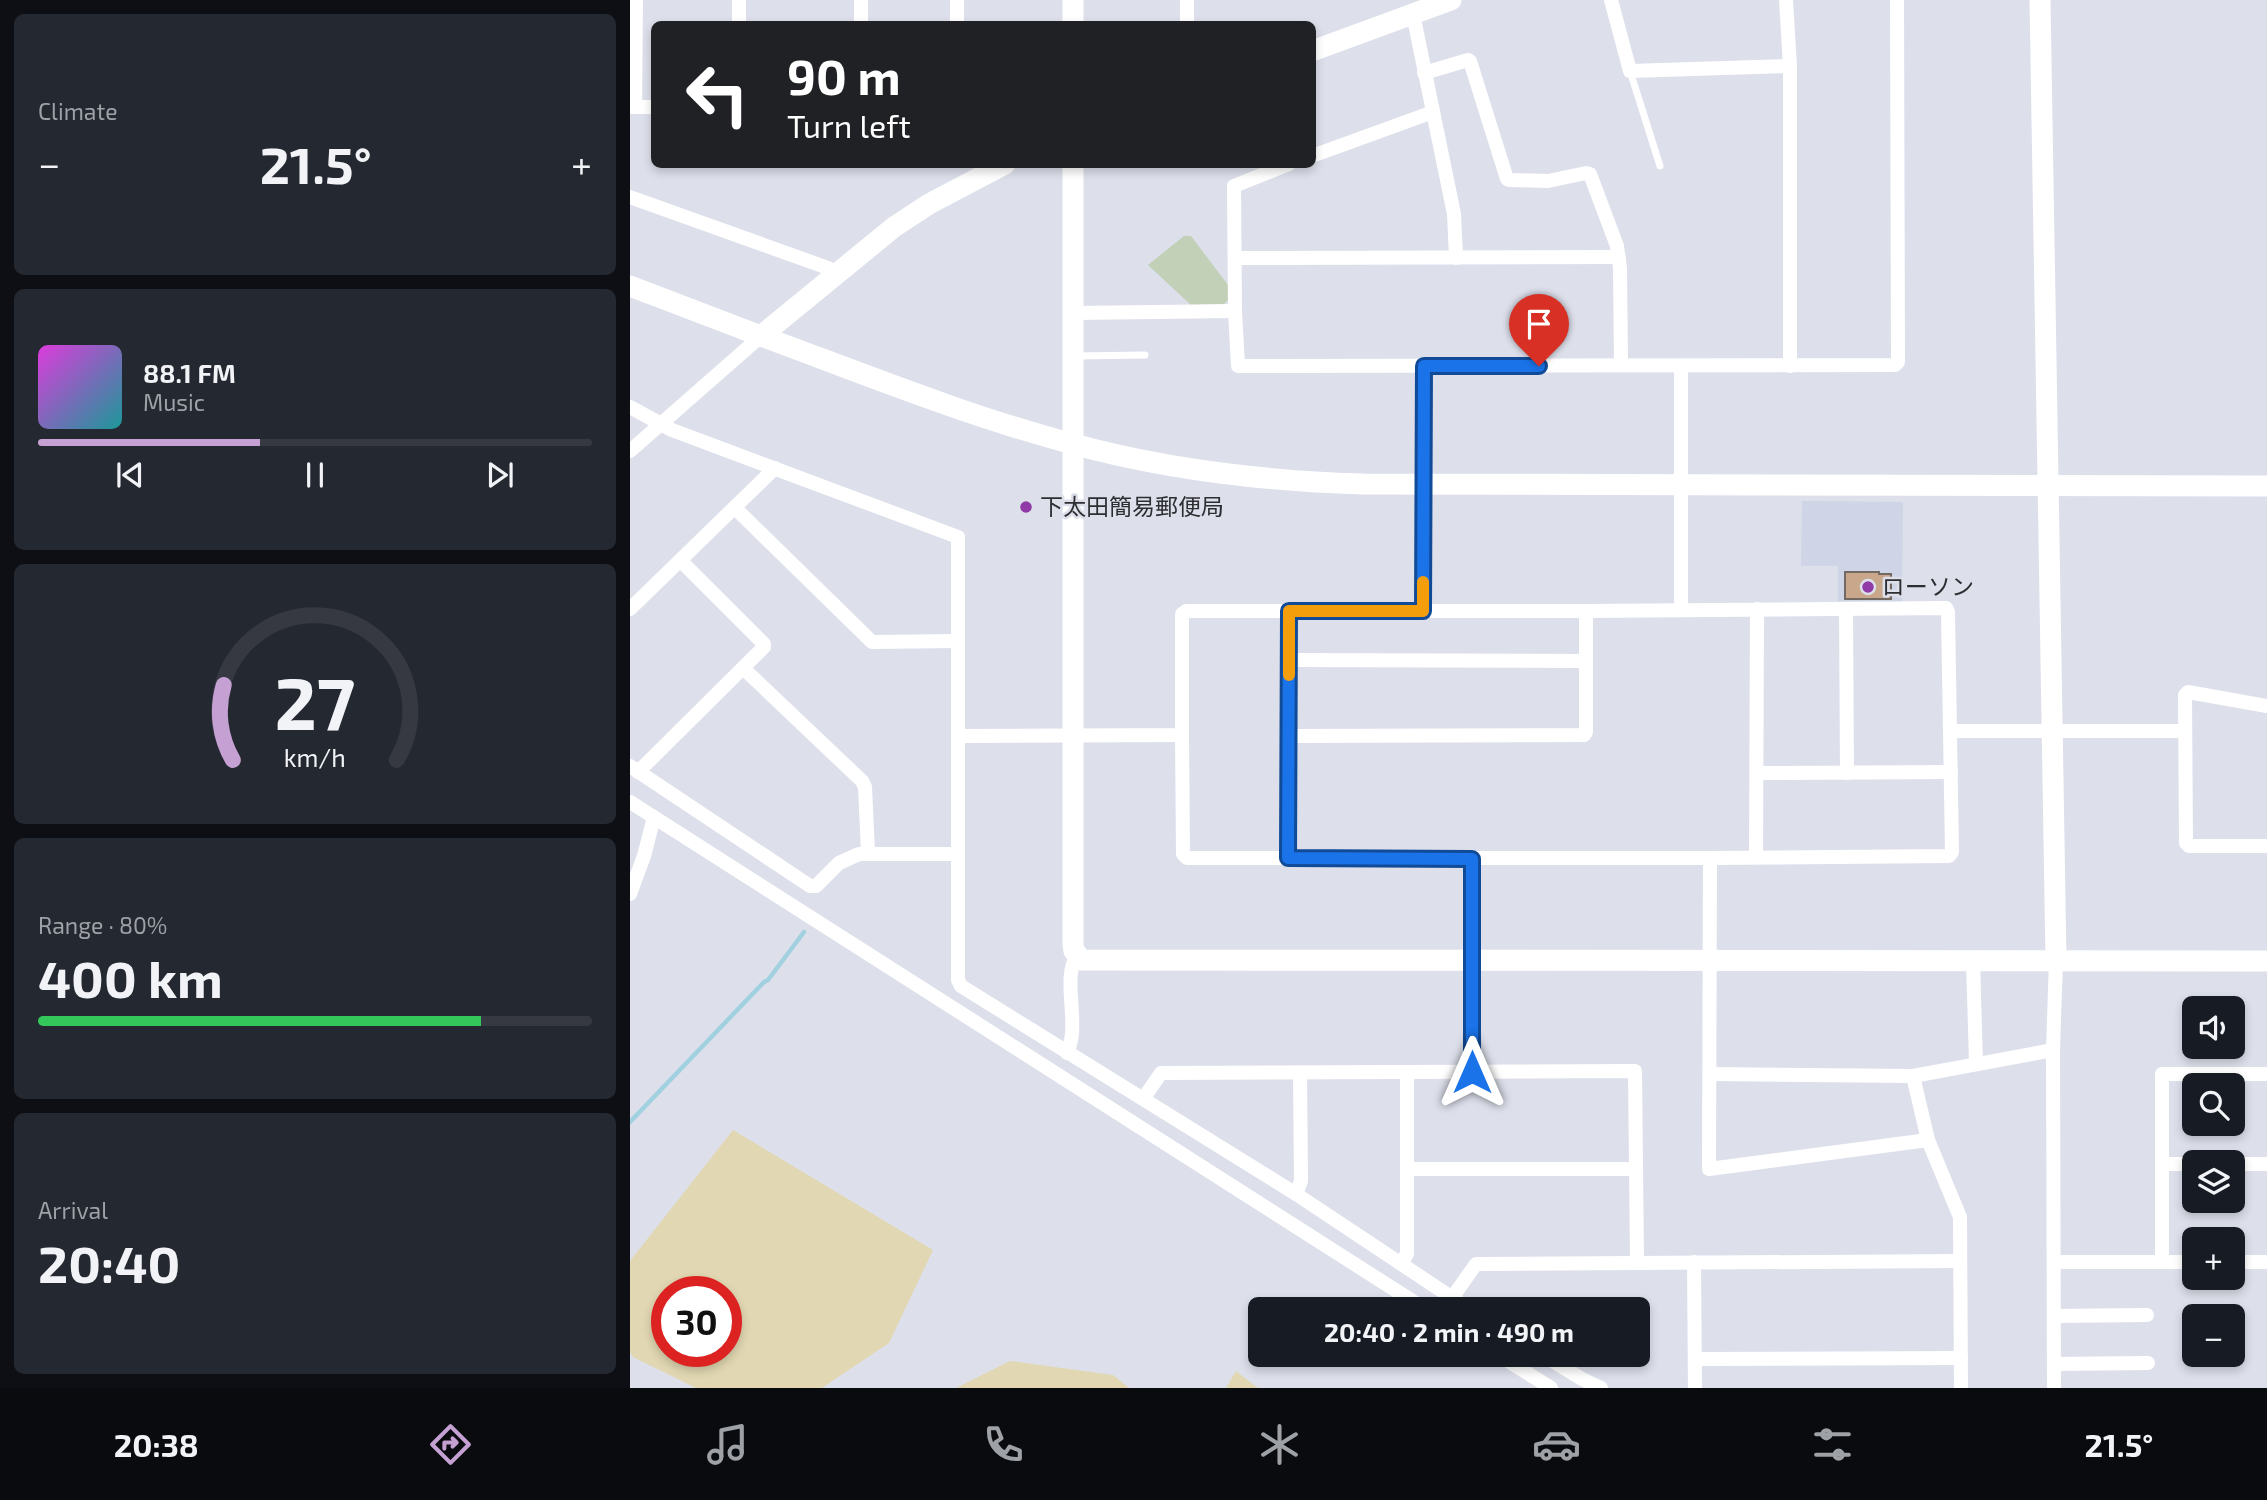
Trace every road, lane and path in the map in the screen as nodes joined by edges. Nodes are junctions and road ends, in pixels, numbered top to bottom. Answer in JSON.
{"nodes":[{"id":1,"x":636,"y":0,"type":"edge"},
{"id":2,"x":739,"y":0,"type":"edge"},
{"id":3,"x":861,"y":0,"type":"edge"},
{"id":4,"x":957,"y":0,"type":"edge"},
{"id":5,"x":1073,"y":0,"type":"edge"},
{"id":6,"x":1187,"y":0,"type":"edge"},
{"id":7,"x":1451,"y":0,"type":"edge"},
{"id":8,"x":1611,"y":0,"type":"edge"},
{"id":9,"x":1786,"y":0,"type":"edge"},
{"id":10,"x":1897,"y":0,"type":"edge"},
{"id":11,"x":2040,"y":0,"type":"edge"},
{"id":12,"x":1413,"y":14,"type":"junction"},
{"id":13,"x":739,"y":21,"type":"edge"},
{"id":14,"x":861,"y":21,"type":"edge"},
{"id":15,"x":957,"y":21,"type":"edge"},
{"id":16,"x":1073,"y":21,"type":"edge"},
{"id":17,"x":1187,"y":21,"type":"edge"},
{"id":18,"x":1316,"y":50,"type":"edge"},
{"id":19,"x":1790,"y":66,"type":"junction"},
{"id":20,"x":1630,"y":71,"type":"junction"},
{"id":21,"x":1424,"y":72,"type":"junction"},
{"id":22,"x":633,"y":107,"type":"edge"},
{"id":23,"x":651,"y":107,"type":"edge"},
{"id":24,"x":1433,"y":112,"type":"junction"},
{"id":25,"x":1316,"y":155,"type":"edge"},
{"id":26,"x":1660,"y":166,"type":"dead end"},
{"id":27,"x":997,"y":168,"type":"edge"},
{"id":28,"x":1073,"y":168,"type":"edge"},
{"id":29,"x":1279,"y":168,"type":"edge"},
{"id":30,"x":630,"y":197,"type":"edge"},
{"id":31,"x":1619,"y":257,"type":"junction"},
{"id":32,"x":1235,"y":258,"type":"junction"},
{"id":33,"x":1456,"y":258,"type":"junction"},
{"id":34,"x":836,"y":273,"type":"junction"},
{"id":35,"x":630,"y":286,"type":"edge"},
{"id":36,"x":1235,"y":311,"type":"junction"},
{"id":37,"x":1073,"y":313,"type":"junction"},
{"id":38,"x":761,"y":336,"type":"junction"},
{"id":39,"x":1145,"y":355,"type":"dead end"},
{"id":40,"x":1073,"y":356,"type":"junction"},
{"id":41,"x":1620,"y":365,"type":"junction"},
{"id":42,"x":1424,"y":366,"type":"junction"},
{"id":43,"x":1681,"y":366,"type":"junction"},
{"id":44,"x":1790,"y":366,"type":"junction"},
{"id":45,"x":630,"y":407,"type":"edge"},
{"id":46,"x":659,"y":424,"type":"junction"},
{"id":47,"x":1073,"y":444,"type":"junction"},
{"id":48,"x":630,"y":452,"type":"edge"},
{"id":49,"x":775,"y":468,"type":"junction"},
{"id":50,"x":1423,"y":484,"type":"junction"},
{"id":51,"x":1682,"y":485,"type":"junction"},
{"id":52,"x":2049,"y":485,"type":"junction"},
{"id":53,"x":2267,"y":486,"type":"edge"},
{"id":54,"x":735,"y":508,"type":"junction"},
{"id":55,"x":681,"y":561,"type":"junction"},
{"id":56,"x":1846,"y":608,"type":"junction"},
{"id":57,"x":630,"y":609,"type":"edge"},
{"id":58,"x":1681,"y":609,"type":"junction"},
{"id":59,"x":1757,"y":609,"type":"junction"},
{"id":60,"x":1289,"y":611,"type":"junction"},
{"id":61,"x":1423,"y":611,"type":"junction"},
{"id":62,"x":1586,"y":611,"type":"junction"},
{"id":63,"x":957,"y":640,"type":"junction"},
{"id":64,"x":1289,"y":660,"type":"junction"},
{"id":65,"x":1586,"y":661,"type":"junction"},
{"id":66,"x":743,"y":668,"type":"junction"},
{"id":67,"x":2267,"y":706,"type":"edge"},
{"id":68,"x":2053,"y":730,"type":"junction"},
{"id":69,"x":1950,"y":731,"type":"junction"},
{"id":70,"x":2185,"y":731,"type":"junction"},
{"id":71,"x":1073,"y":735,"type":"junction"},
{"id":72,"x":1182,"y":735,"type":"junction"},
{"id":73,"x":958,"y":736,"type":"junction"},
{"id":74,"x":1289,"y":736,"type":"junction"},
{"id":75,"x":634,"y":769,"type":"edge"},
{"id":76,"x":1951,"y":772,"type":"junction"},
{"id":77,"x":1756,"y":773,"type":"junction"},
{"id":78,"x":1847,"y":773,"type":"junction"},
{"id":79,"x":630,"y":802,"type":"edge"},
{"id":80,"x":654,"y":817,"type":"junction"},
{"id":81,"x":2267,"y":846,"type":"edge"},
{"id":82,"x":868,"y":853,"type":"junction"},
{"id":83,"x":957,"y":854,"type":"junction"},
{"id":84,"x":1756,"y":857,"type":"junction"},
{"id":85,"x":1288,"y":858,"type":"junction"},
{"id":86,"x":1710,"y":858,"type":"junction"},
{"id":87,"x":1472,"y":859,"type":"junction"},
{"id":88,"x":630,"y":894,"type":"edge"},
{"id":89,"x":1077,"y":956,"type":"junction"},
{"id":90,"x":1472,"y":960,"type":"junction"},
{"id":91,"x":1710,"y":960,"type":"junction"},
{"id":92,"x":1973,"y":960,"type":"junction"},
{"id":93,"x":2056,"y":960,"type":"junction"},
{"id":94,"x":2267,"y":961,"type":"edge"},
{"id":95,"x":2053,"y":1050,"type":"junction"},
{"id":96,"x":1067,"y":1053,"type":"junction"},
{"id":97,"x":1976,"y":1064,"type":"junction"},
{"id":98,"x":1407,"y":1072,"type":"junction"},
{"id":99,"x":1472,"y":1072,"type":"junction"},
{"id":100,"x":1300,"y":1073,"type":"junction"},
{"id":101,"x":1710,"y":1074,"type":"junction"},
{"id":102,"x":2267,"y":1074,"type":"edge"},
{"id":103,"x":1913,"y":1076,"type":"junction"},
{"id":104,"x":1143,"y":1099,"type":"junction"},
{"id":105,"x":1928,"y":1140,"type":"junction"},
{"id":106,"x":2162,"y":1164,"type":"junction"},
{"id":107,"x":2182,"y":1164,"type":"edge"},
{"id":108,"x":2245,"y":1164,"type":"edge"},
{"id":109,"x":2267,"y":1164,"type":"edge"},
{"id":110,"x":1407,"y":1169,"type":"junction"},
{"id":111,"x":1635,"y":1169,"type":"junction"},
{"id":112,"x":1296,"y":1194,"type":"junction"},
{"id":113,"x":1960,"y":1261,"type":"junction"},
{"id":114,"x":1637,"y":1262,"type":"junction"},
{"id":115,"x":1694,"y":1262,"type":"junction"},
{"id":116,"x":2054,"y":1262,"type":"junction"},
{"id":117,"x":2162,"y":1262,"type":"junction"},
{"id":118,"x":2182,"y":1262,"type":"edge"},
{"id":119,"x":2245,"y":1262,"type":"edge"},
{"id":120,"x":2267,"y":1262,"type":"edge"},
{"id":121,"x":1401,"y":1263,"type":"junction"},
{"id":122,"x":1405,"y":1297,"type":"edge"},
{"id":123,"x":1451,"y":1297,"type":"edge"},
{"id":124,"x":1453,"y":1297,"type":"edge"},
{"id":125,"x":2147,"y":1315,"type":"dead end"},
{"id":126,"x":2054,"y":1316,"type":"junction"},
{"id":127,"x":1961,"y":1358,"type":"junction"},
{"id":128,"x":1695,"y":1359,"type":"junction"},
{"id":129,"x":2148,"y":1363,"type":"dead end"},
{"id":130,"x":2054,"y":1364,"type":"junction"},
{"id":131,"x":1518,"y":1367,"type":"edge"},
{"id":132,"x":1562,"y":1367,"type":"edge"},
{"id":133,"x":1551,"y":1388,"type":"edge"},
{"id":134,"x":1601,"y":1388,"type":"edge"},
{"id":135,"x":1695,"y":1388,"type":"edge"},
{"id":136,"x":1961,"y":1388,"type":"edge"},
{"id":137,"x":2054,"y":1388,"type":"edge"}],
"edges":[{"from":1,"to":22,"type":"street"},
{"from":2,"to":13,"type":"street"},
{"from":3,"to":14,"type":"street"},
{"from":4,"to":15,"type":"street"},
{"from":5,"to":16,"type":"street"},
{"from":6,"to":17,"type":"street"},
{"from":7,"to":12,"type":"street"},
{"from":8,"to":20,"type":"street"},
{"from":9,"to":19,"type":"street"},
{"from":10,"to":44,"type":"street"},
{"from":11,"to":52,"type":"street"},
{"from":12,"to":18,"type":"street"},
{"from":12,"to":21,"type":"street"},
{"from":19,"to":20,"type":"street"},
{"from":19,"to":44,"type":"street"},
{"from":20,"to":26,"type":"lane"},
{"from":21,"to":24,"type":"street"},
{"from":21,"to":31,"type":"street"},
{"from":22,"to":23,"type":"street"},
{"from":24,"to":25,"type":"street"},
{"from":24,"to":33,"type":"street"},
{"from":27,"to":34,"type":"street"},
{"from":28,"to":37,"type":"street"},
{"from":29,"to":32,"type":"street"},
{"from":30,"to":34,"type":"street"},
{"from":31,"to":33,"type":"street"},
{"from":31,"to":41,"type":"street"},
{"from":32,"to":33,"type":"street"},
{"from":32,"to":36,"type":"street"},
{"from":34,"to":38,"type":"street"},
{"from":35,"to":38,"type":"street"},
{"from":36,"to":37,"type":"street"},
{"from":36,"to":42,"type":"street"},
{"from":37,"to":40,"type":"street"},
{"from":38,"to":46,"type":"street"},
{"from":38,"to":47,"type":"street"},
{"from":39,"to":40,"type":"lane"},
{"from":40,"to":47,"type":"street"},
{"from":41,"to":42,"type":"street"},
{"from":41,"to":43,"type":"street"},
{"from":42,"to":50,"type":"street"},
{"from":43,"to":44,"type":"street"},
{"from":43,"to":51,"type":"street"},
{"from":45,"to":46,"type":"street"},
{"from":46,"to":48,"type":"street"},
{"from":46,"to":49,"type":"street"},
{"from":47,"to":50,"type":"street"},
{"from":47,"to":71,"type":"street"},
{"from":49,"to":54,"type":"street"},
{"from":49,"to":63,"type":"street"},
{"from":50,"to":51,"type":"street"},
{"from":50,"to":61,"type":"street"},
{"from":51,"to":52,"type":"street"},
{"from":51,"to":58,"type":"street"},
{"from":52,"to":53,"type":"street"},
{"from":52,"to":68,"type":"street"},
{"from":54,"to":55,"type":"street"},
{"from":54,"to":63,"type":"street"},
{"from":55,"to":57,"type":"street"},
{"from":55,"to":66,"type":"street"},
{"from":56,"to":59,"type":"street"},
{"from":56,"to":69,"type":"street"},
{"from":56,"to":78,"type":"street"},
{"from":58,"to":59,"type":"street"},
{"from":58,"to":62,"type":"street"},
{"from":59,"to":77,"type":"street"},
{"from":60,"to":61,"type":"street"},
{"from":60,"to":64,"type":"street"},
{"from":60,"to":72,"type":"street"},
{"from":61,"to":62,"type":"street"},
{"from":62,"to":65,"type":"street"},
{"from":63,"to":73,"type":"street"},
{"from":64,"to":65,"type":"street"},
{"from":64,"to":74,"type":"street"},
{"from":65,"to":74,"type":"street"},
{"from":66,"to":75,"type":"street"},
{"from":66,"to":82,"type":"street"},
{"from":67,"to":70,"type":"street"},
{"from":68,"to":69,"type":"street"},
{"from":68,"to":70,"type":"street"},
{"from":68,"to":93,"type":"street"},
{"from":69,"to":76,"type":"street"},
{"from":70,"to":81,"type":"street"},
{"from":71,"to":72,"type":"street"},
{"from":71,"to":73,"type":"street"},
{"from":71,"to":89,"type":"street"},
{"from":72,"to":85,"type":"street"},
{"from":73,"to":83,"type":"street"},
{"from":74,"to":85,"type":"street"},
{"from":75,"to":82,"type":"street"},
{"from":76,"to":78,"type":"street"},
{"from":76,"to":84,"type":"street"},
{"from":77,"to":78,"type":"street"},
{"from":77,"to":84,"type":"street"},
{"from":79,"to":80,"type":"street"},
{"from":80,"to":88,"type":"street"},
{"from":80,"to":122,"type":"street"},
{"from":82,"to":83,"type":"street"},
{"from":83,"to":96,"type":"street"},
{"from":84,"to":86,"type":"street"},
{"from":85,"to":87,"type":"street"},
{"from":86,"to":87,"type":"street"},
{"from":86,"to":91,"type":"street"},
{"from":87,"to":90,"type":"street"},
{"from":89,"to":90,"type":"street"},
{"from":89,"to":96,"type":"street"},
{"from":90,"to":91,"type":"street"},
{"from":90,"to":99,"type":"street"},
{"from":91,"to":92,"type":"street"},
{"from":91,"to":101,"type":"street"},
{"from":92,"to":93,"type":"street"},
{"from":92,"to":97,"type":"street"},
{"from":93,"to":94,"type":"street"},
{"from":93,"to":95,"type":"street"},
{"from":95,"to":97,"type":"street"},
{"from":95,"to":116,"type":"street"},
{"from":96,"to":104,"type":"street"},
{"from":97,"to":103,"type":"street"},
{"from":98,"to":99,"type":"street"},
{"from":98,"to":100,"type":"street"},
{"from":98,"to":110,"type":"street"},
{"from":99,"to":111,"type":"street"},
{"from":100,"to":104,"type":"street"},
{"from":100,"to":112,"type":"street"},
{"from":101,"to":103,"type":"street"},
{"from":101,"to":105,"type":"street"},
{"from":102,"to":106,"type":"street"},
{"from":103,"to":105,"type":"street"},
{"from":104,"to":112,"type":"street"},
{"from":105,"to":113,"type":"street"},
{"from":106,"to":107,"type":"street"},
{"from":106,"to":117,"type":"street"},
{"from":108,"to":109,"type":"street"},
{"from":110,"to":111,"type":"street"},
{"from":110,"to":121,"type":"street"},
{"from":111,"to":114,"type":"street"},
{"from":112,"to":121,"type":"street"},
{"from":113,"to":115,"type":"street"},
{"from":113,"to":127,"type":"street"},
{"from":114,"to":115,"type":"street"},
{"from":114,"to":124,"type":"street"},
{"from":115,"to":128,"type":"street"},
{"from":116,"to":117,"type":"street"},
{"from":116,"to":126,"type":"street"},
{"from":117,"to":118,"type":"street"},
{"from":119,"to":120,"type":"street"},
{"from":121,"to":123,"type":"street"},
{"from":125,"to":126,"type":"street"},
{"from":126,"to":130,"type":"street"},
{"from":127,"to":128,"type":"street"},
{"from":127,"to":136,"type":"street"},
{"from":128,"to":135,"type":"street"},
{"from":129,"to":130,"type":"street"},
{"from":130,"to":137,"type":"street"},
{"from":131,"to":133,"type":"street"},
{"from":132,"to":134,"type":"street"}]}
